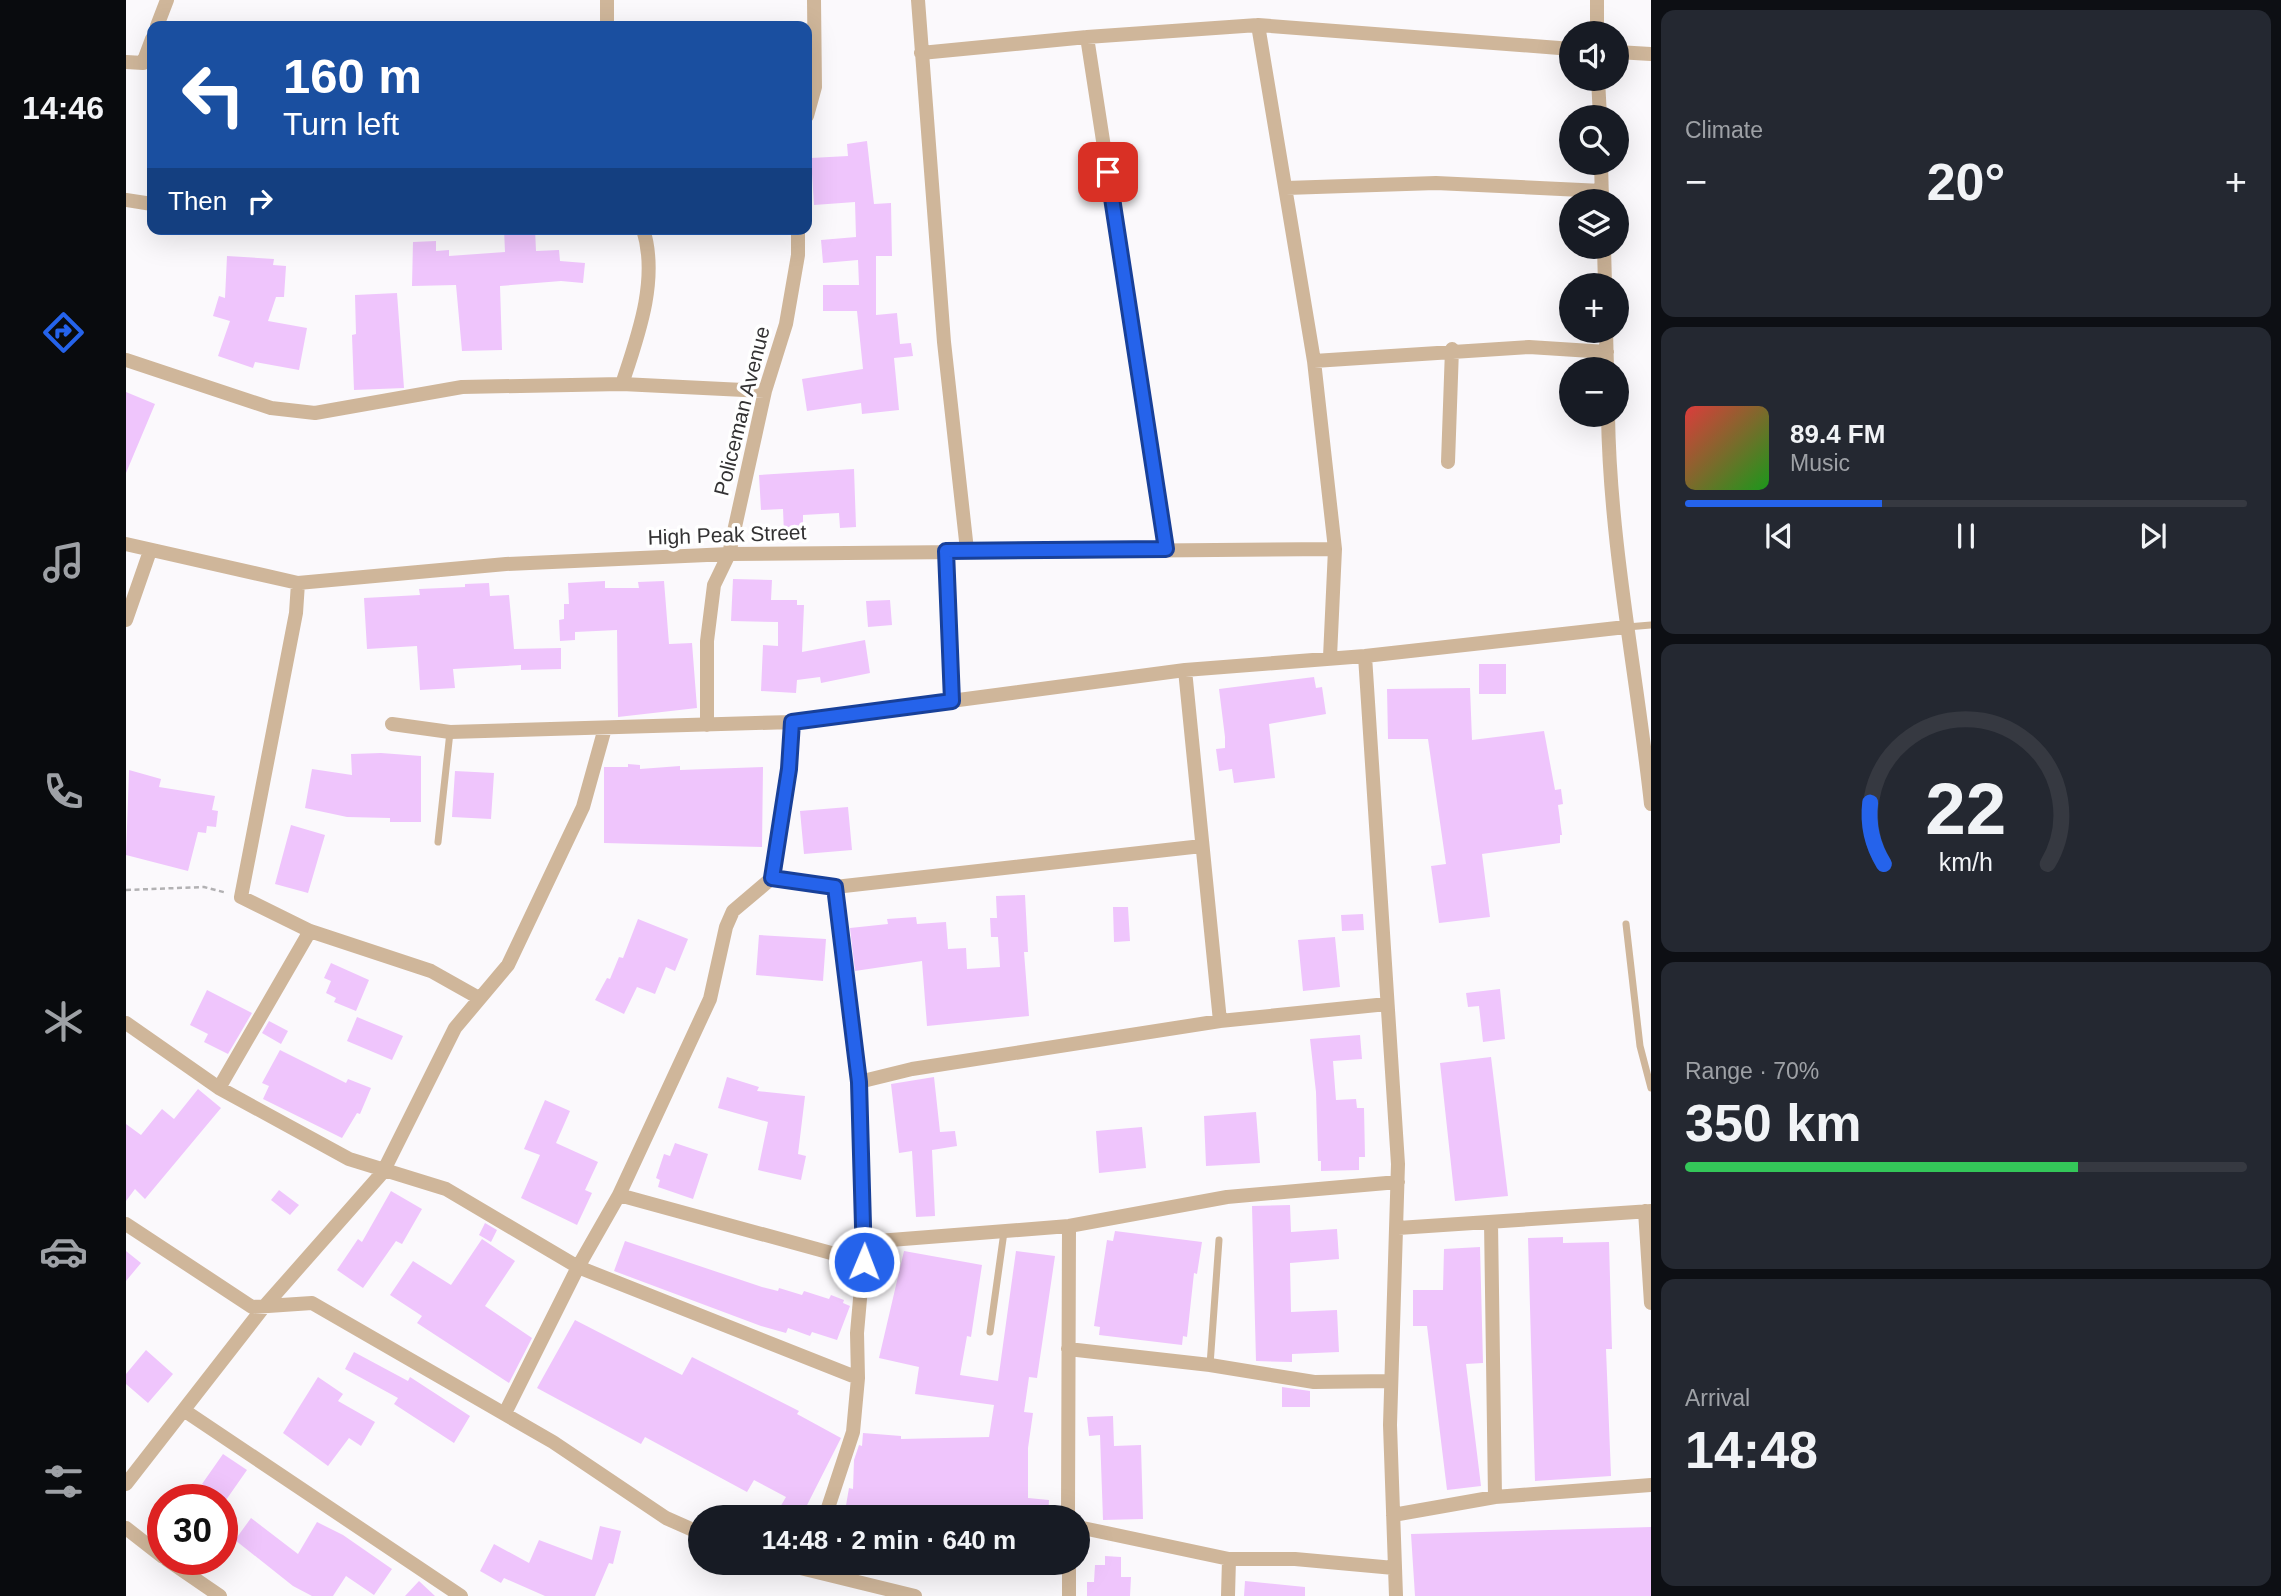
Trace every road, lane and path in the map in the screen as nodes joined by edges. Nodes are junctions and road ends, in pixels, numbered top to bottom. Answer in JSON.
{"nodes":[{"id":1,"x":167,"y":0,"type":"edge"},
{"id":2,"x":607,"y":0,"type":"edge"},
{"id":3,"x":814,"y":0,"type":"edge"},
{"id":4,"x":918,"y":0,"type":"edge"},
{"id":5,"x":1597,"y":0,"type":"edge"},
{"id":6,"x":159,"y":21,"type":"edge"},
{"id":7,"x":607,"y":21,"type":"edge"},
{"id":8,"x":1597,"y":21,"type":"edge"},
{"id":9,"x":1258,"y":25,"type":"junction"},
{"id":10,"x":1087,"y":37,"type":"junction"},
{"id":11,"x":1559,"y":48,"type":"edge"},
{"id":12,"x":921,"y":53,"type":"junction"},
{"id":13,"x":1629,"y":53,"type":"edge"},
{"id":14,"x":1651,"y":54,"type":"edge"},
{"id":15,"x":126,"y":62,"type":"edge"},
{"id":16,"x":147,"y":65,"type":"edge"},
{"id":17,"x":812,"y":88,"type":"edge"},
{"id":18,"x":1286,"y":188,"type":"junction"},
{"id":19,"x":1559,"y":193,"type":"edge"},
{"id":20,"x":126,"y":200,"type":"edge"},
{"id":21,"x":147,"y":203,"type":"edge"},
{"id":22,"x":645,"y":235,"type":"edge"},
{"id":23,"x":798,"y":235,"type":"edge"},
{"id":24,"x":1607,"y":343,"type":"edge"},
{"id":25,"x":1452,"y":349,"type":"junction"},
{"id":26,"x":1607,"y":352,"type":"junction"},
{"id":27,"x":1607,"y":357,"type":"edge"},
{"id":28,"x":126,"y":360,"type":"edge"},
{"id":29,"x":1314,"y":360,"type":"junction"},
{"id":30,"x":622,"y":384,"type":"junction"},
{"id":31,"x":765,"y":391,"type":"junction"},
{"id":32,"x":1609,"y":427,"type":"edge"},
{"id":33,"x":1448,"y":462,"type":"dead end"},
{"id":34,"x":126,"y":544,"type":"edge"},
{"id":35,"x":1166,"y":549,"type":"junction"},
{"id":36,"x":1335,"y":549,"type":"junction"},
{"id":37,"x":967,"y":550,"type":"junction"},
{"id":38,"x":150,"y":551,"type":"junction"},
{"id":39,"x":946,"y":551,"type":"junction"},
{"id":40,"x":729,"y":554,"type":"junction"},
{"id":41,"x":298,"y":583,"type":"junction"},
{"id":42,"x":126,"y":621,"type":"edge"},
{"id":43,"x":1651,"y":625,"type":"edge"},
{"id":44,"x":1626,"y":627,"type":"junction"},
{"id":45,"x":1365,"y":656,"type":"junction"},
{"id":46,"x":1330,"y":657,"type":"junction"},
{"id":47,"x":1185,"y":670,"type":"junction"},
{"id":48,"x":952,"y":701,"type":"junction"},
{"id":49,"x":792,"y":722,"type":"junction"},
{"id":50,"x":392,"y":724,"type":"dead end"},
{"id":51,"x":707,"y":725,"type":"junction"},
{"id":52,"x":605,"y":728,"type":"junction"},
{"id":53,"x":450,"y":732,"type":"junction"},
{"id":54,"x":1651,"y":804,"type":"edge"},
{"id":55,"x":438,"y":842,"type":"dead end"},
{"id":56,"x":1202,"y":846,"type":"junction"},
{"id":57,"x":772,"y":878,"type":"junction"},
{"id":58,"x":835,"y":887,"type":"junction"},
{"id":59,"x":126,"y":890,"type":"edge"},
{"id":60,"x":241,"y":897,"type":"junction"},
{"id":61,"x":1626,"y":924,"type":"dead end"},
{"id":62,"x":310,"y":931,"type":"junction"},
{"id":63,"x":478,"y":998,"type":"junction"},
{"id":64,"x":1387,"y":1004,"type":"junction"},
{"id":65,"x":1220,"y":1021,"type":"junction"},
{"id":66,"x":126,"y":1023,"type":"edge"},
{"id":67,"x":1648,"y":1073,"type":"edge"},
{"id":68,"x":859,"y":1082,"type":"junction"},
{"id":69,"x":219,"y":1088,"type":"junction"},
{"id":70,"x":1651,"y":1088,"type":"edge"},
{"id":71,"x":383,"y":1172,"type":"junction"},
{"id":72,"x":1398,"y":1182,"type":"junction"},
{"id":73,"x":619,"y":1195,"type":"junction"},
{"id":74,"x":1648,"y":1211,"type":"edge"},
{"id":75,"x":1490,"y":1222,"type":"junction"},
{"id":76,"x":126,"y":1224,"type":"edge"},
{"id":77,"x":1069,"y":1226,"type":"junction"},
{"id":78,"x":1398,"y":1228,"type":"junction"},
{"id":79,"x":1004,"y":1231,"type":"junction"},
{"id":80,"x":1219,"y":1240,"type":"dead end"},
{"id":81,"x":865,"y":1242,"type":"junction"},
{"id":82,"x":864,"y":1262,"type":"junction"},
{"id":83,"x":578,"y":1267,"type":"junction"},
{"id":84,"x":1651,"y":1304,"type":"edge"},
{"id":85,"x":263,"y":1308,"type":"junction"},
{"id":86,"x":989,"y":1332,"type":"dead end"},
{"id":87,"x":1068,"y":1349,"type":"junction"},
{"id":88,"x":1210,"y":1364,"type":"junction"},
{"id":89,"x":858,"y":1378,"type":"junction"},
{"id":90,"x":1391,"y":1381,"type":"junction"},
{"id":91,"x":185,"y":1410,"type":"junction"},
{"id":92,"x":505,"y":1413,"type":"junction"},
{"id":93,"x":126,"y":1484,"type":"edge"},
{"id":94,"x":1651,"y":1485,"type":"edge"},
{"id":95,"x":1496,"y":1497,"type":"junction"},
{"id":96,"x":829,"y":1505,"type":"edge"},
{"id":97,"x":1068,"y":1505,"type":"edge"},
{"id":98,"x":1393,"y":1515,"type":"junction"},
{"id":99,"x":126,"y":1528,"type":"edge"},
{"id":100,"x":688,"y":1528,"type":"edge"},
{"id":101,"x":1090,"y":1530,"type":"edge"},
{"id":102,"x":147,"y":1545,"type":"edge"},
{"id":103,"x":1229,"y":1559,"type":"junction"},
{"id":104,"x":1394,"y":1568,"type":"junction"},
{"id":105,"x":189,"y":1575,"type":"edge"},
{"id":106,"x":842,"y":1575,"type":"edge"},
{"id":107,"x":1069,"y":1575,"type":"edge"},
{"id":108,"x":220,"y":1596,"type":"edge"},
{"id":109,"x":461,"y":1596,"type":"edge"},
{"id":110,"x":915,"y":1596,"type":"edge"},
{"id":111,"x":1069,"y":1596,"type":"edge"},
{"id":112,"x":1228,"y":1596,"type":"edge"},
{"id":113,"x":1396,"y":1596,"type":"edge"}],
"edges":[{"from":1,"to":6,"type":"street"},
{"from":2,"to":7,"type":"street"},
{"from":3,"to":17,"type":"street"},
{"from":4,"to":12,"type":"street"},
{"from":5,"to":8,"type":"street"},
{"from":9,"to":10,"type":"street"},
{"from":9,"to":11,"type":"street"},
{"from":9,"to":18,"type":"street"},
{"from":10,"to":12,"type":"street"},
{"from":10,"to":35,"type":"street"},
{"from":12,"to":37,"type":"street"},
{"from":13,"to":14,"type":"street"},
{"from":15,"to":16,"type":"street"},
{"from":18,"to":19,"type":"street"},
{"from":18,"to":29,"type":"street"},
{"from":20,"to":21,"type":"street"},
{"from":22,"to":30,"type":"street"},
{"from":23,"to":31,"type":"street","name":"Policeman Avenue"},
{"from":24,"to":26,"type":"street"},
{"from":25,"to":26,"type":"street"},
{"from":25,"to":29,"type":"street"},
{"from":25,"to":33,"type":"street"},
{"from":26,"to":27,"type":"street"},
{"from":28,"to":30,"type":"street"},
{"from":29,"to":36,"type":"street"},
{"from":30,"to":31,"type":"street"},
{"from":31,"to":40,"type":"street","name":"Policeman Avenue"},
{"from":32,"to":44,"type":"street"},
{"from":34,"to":38,"type":"street","name":"High Peak Street"},
{"from":35,"to":36,"type":"street","name":"High Peak Street"},
{"from":35,"to":37,"type":"street","name":"High Peak Street"},
{"from":36,"to":46,"type":"street"},
{"from":37,"to":39,"type":"street","name":"High Peak Street"},
{"from":38,"to":41,"type":"street","name":"High Peak Street"},
{"from":38,"to":42,"type":"street"},
{"from":39,"to":40,"type":"street","name":"High Peak Street"},
{"from":39,"to":48,"type":"street"},
{"from":40,"to":41,"type":"street","name":"High Peak Street"},
{"from":40,"to":51,"type":"street","name":"Policeman Avenue"},
{"from":41,"to":60,"type":"street"},
{"from":43,"to":44,"type":"lane"},
{"from":44,"to":45,"type":"street"},
{"from":44,"to":54,"type":"street"},
{"from":45,"to":46,"type":"street"},
{"from":45,"to":64,"type":"street"},
{"from":46,"to":47,"type":"street"},
{"from":47,"to":48,"type":"street"},
{"from":47,"to":56,"type":"street"},
{"from":48,"to":49,"type":"street"},
{"from":49,"to":51,"type":"street"},
{"from":49,"to":57,"type":"street"},
{"from":50,"to":53,"type":"street"},
{"from":51,"to":52,"type":"street"},
{"from":52,"to":53,"type":"street"},
{"from":52,"to":63,"type":"street"},
{"from":53,"to":55,"type":"lane"},
{"from":56,"to":58,"type":"street"},
{"from":56,"to":65,"type":"street"},
{"from":57,"to":58,"type":"street"},
{"from":57,"to":73,"type":"street"},
{"from":58,"to":68,"type":"street"},
{"from":59,"to":60,"type":"path"},
{"from":60,"to":62,"type":"street"},
{"from":61,"to":67,"type":"lane"},
{"from":62,"to":63,"type":"street"},
{"from":62,"to":69,"type":"street"},
{"from":63,"to":71,"type":"street"},
{"from":64,"to":65,"type":"street"},
{"from":64,"to":72,"type":"street"},
{"from":65,"to":68,"type":"street"},
{"from":66,"to":69,"type":"street"},
{"from":67,"to":70,"type":"lane"},
{"from":68,"to":81,"type":"street"},
{"from":69,"to":71,"type":"street"},
{"from":71,"to":83,"type":"street"},
{"from":71,"to":85,"type":"street"},
{"from":72,"to":77,"type":"street"},
{"from":72,"to":78,"type":"street"},
{"from":73,"to":82,"type":"street"},
{"from":73,"to":83,"type":"street"},
{"from":74,"to":75,"type":"street"},
{"from":74,"to":84,"type":"street"},
{"from":75,"to":78,"type":"street"},
{"from":75,"to":95,"type":"street"},
{"from":76,"to":85,"type":"street"},
{"from":77,"to":79,"type":"street"},
{"from":77,"to":87,"type":"street"},
{"from":78,"to":90,"type":"street"},
{"from":79,"to":81,"type":"street"},
{"from":79,"to":86,"type":"lane"},
{"from":80,"to":88,"type":"lane"},
{"from":81,"to":82,"type":"street"},
{"from":82,"to":89,"type":"street"},
{"from":83,"to":89,"type":"street"},
{"from":83,"to":92,"type":"street"},
{"from":85,"to":91,"type":"street"},
{"from":85,"to":92,"type":"street"},
{"from":87,"to":88,"type":"street"},
{"from":87,"to":97,"type":"street"},
{"from":88,"to":90,"type":"street"},
{"from":89,"to":96,"type":"street"},
{"from":90,"to":98,"type":"street"},
{"from":91,"to":93,"type":"street"},
{"from":91,"to":109,"type":"street"},
{"from":92,"to":100,"type":"street"},
{"from":94,"to":95,"type":"street"},
{"from":95,"to":98,"type":"street"},
{"from":98,"to":104,"type":"street"},
{"from":99,"to":102,"type":"street"},
{"from":101,"to":103,"type":"street"},
{"from":103,"to":104,"type":"street"},
{"from":103,"to":112,"type":"street"},
{"from":104,"to":113,"type":"street"},
{"from":105,"to":108,"type":"street"},
{"from":106,"to":110,"type":"street"},
{"from":107,"to":111,"type":"street"}]}
